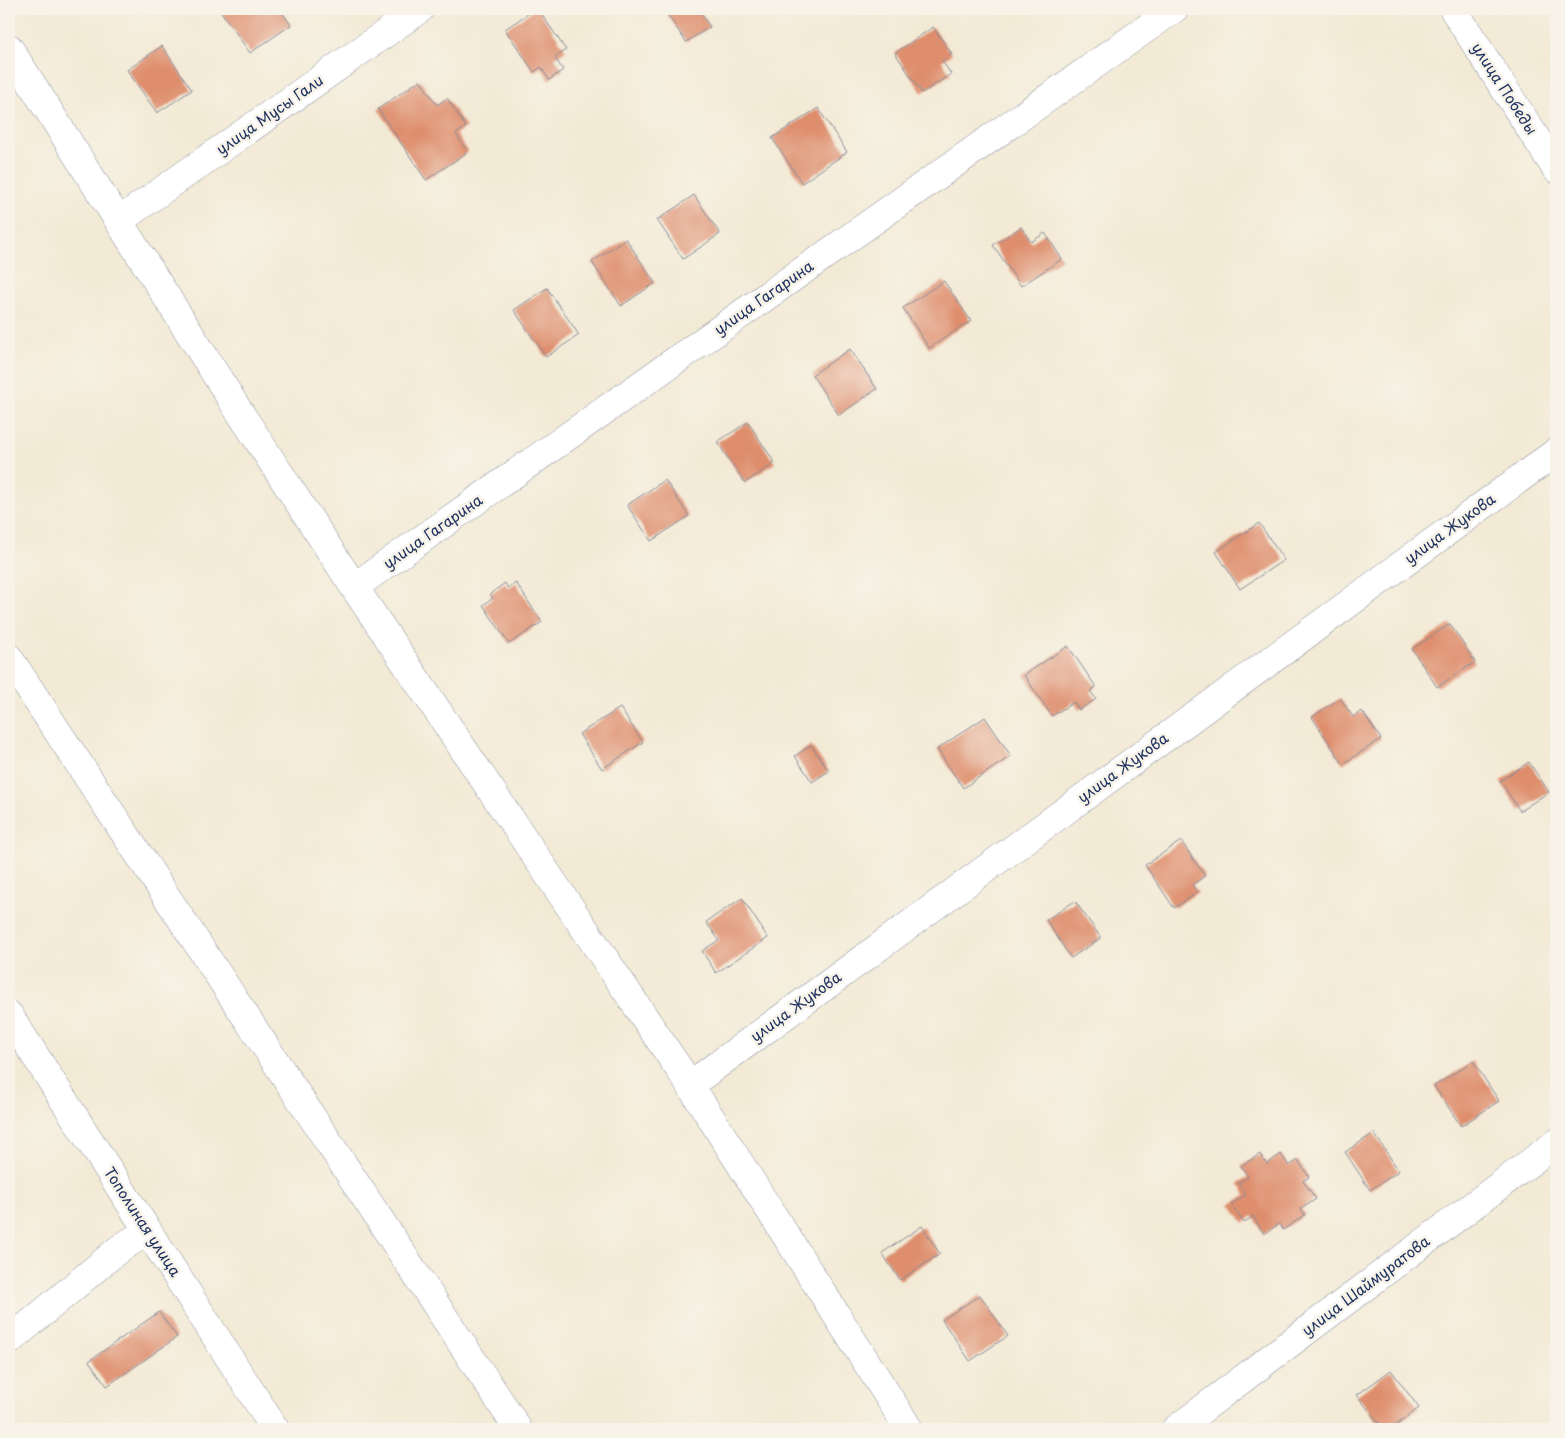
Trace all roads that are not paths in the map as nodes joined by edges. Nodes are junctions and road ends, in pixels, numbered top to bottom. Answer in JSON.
{"nodes":[{"id":1,"x":420,"y":9,"type":"edge"},
{"id":2,"x":1174,"y":9,"type":"edge"},
{"id":3,"x":1453,"y":9,"type":"edge"},
{"id":4,"x":9,"y":48,"type":"edge"},
{"id":5,"x":1556,"y":169,"type":"edge"},
{"id":6,"x":120,"y":220,"type":"junction"},
{"id":7,"x":1556,"y":452,"type":"edge"},
{"id":8,"x":354,"y":587,"type":"junction"},
{"id":9,"x":9,"y":658,"type":"edge"},
{"id":10,"x":9,"y":1015,"type":"edge"},
{"id":11,"x":690,"y":1085,"type":"junction"},
{"id":12,"x":1556,"y":1143,"type":"edge"},
{"id":13,"x":148,"y":1231,"type":"junction"},
{"id":14,"x":9,"y":1341,"type":"edge"},
{"id":15,"x":275,"y":1429,"type":"edge"},
{"id":16,"x":518,"y":1429,"type":"edge"},
{"id":17,"x":909,"y":1429,"type":"edge"},
{"id":18,"x":1176,"y":1429,"type":"edge"}],
"edges":[{"from":1,"to":6,"type":"street","name":"улица Мусы Гали"},
{"from":2,"to":8,"type":"street","name":"улица Гагарина"},
{"from":3,"to":5,"type":"street","name":"улица Победы"},
{"from":4,"to":6,"type":"street"},
{"from":6,"to":8,"type":"street"},
{"from":7,"to":11,"type":"street","name":"улица Жукова"},
{"from":8,"to":11,"type":"street"},
{"from":9,"to":16,"type":"street"},
{"from":10,"to":13,"type":"street","name":"Тополиная улица"},
{"from":11,"to":17,"type":"street"},
{"from":12,"to":18,"type":"street","name":"улица Шаймуратова"},
{"from":13,"to":14,"type":"street"},
{"from":13,"to":15,"type":"street","name":"Тополиная улица"}]}
